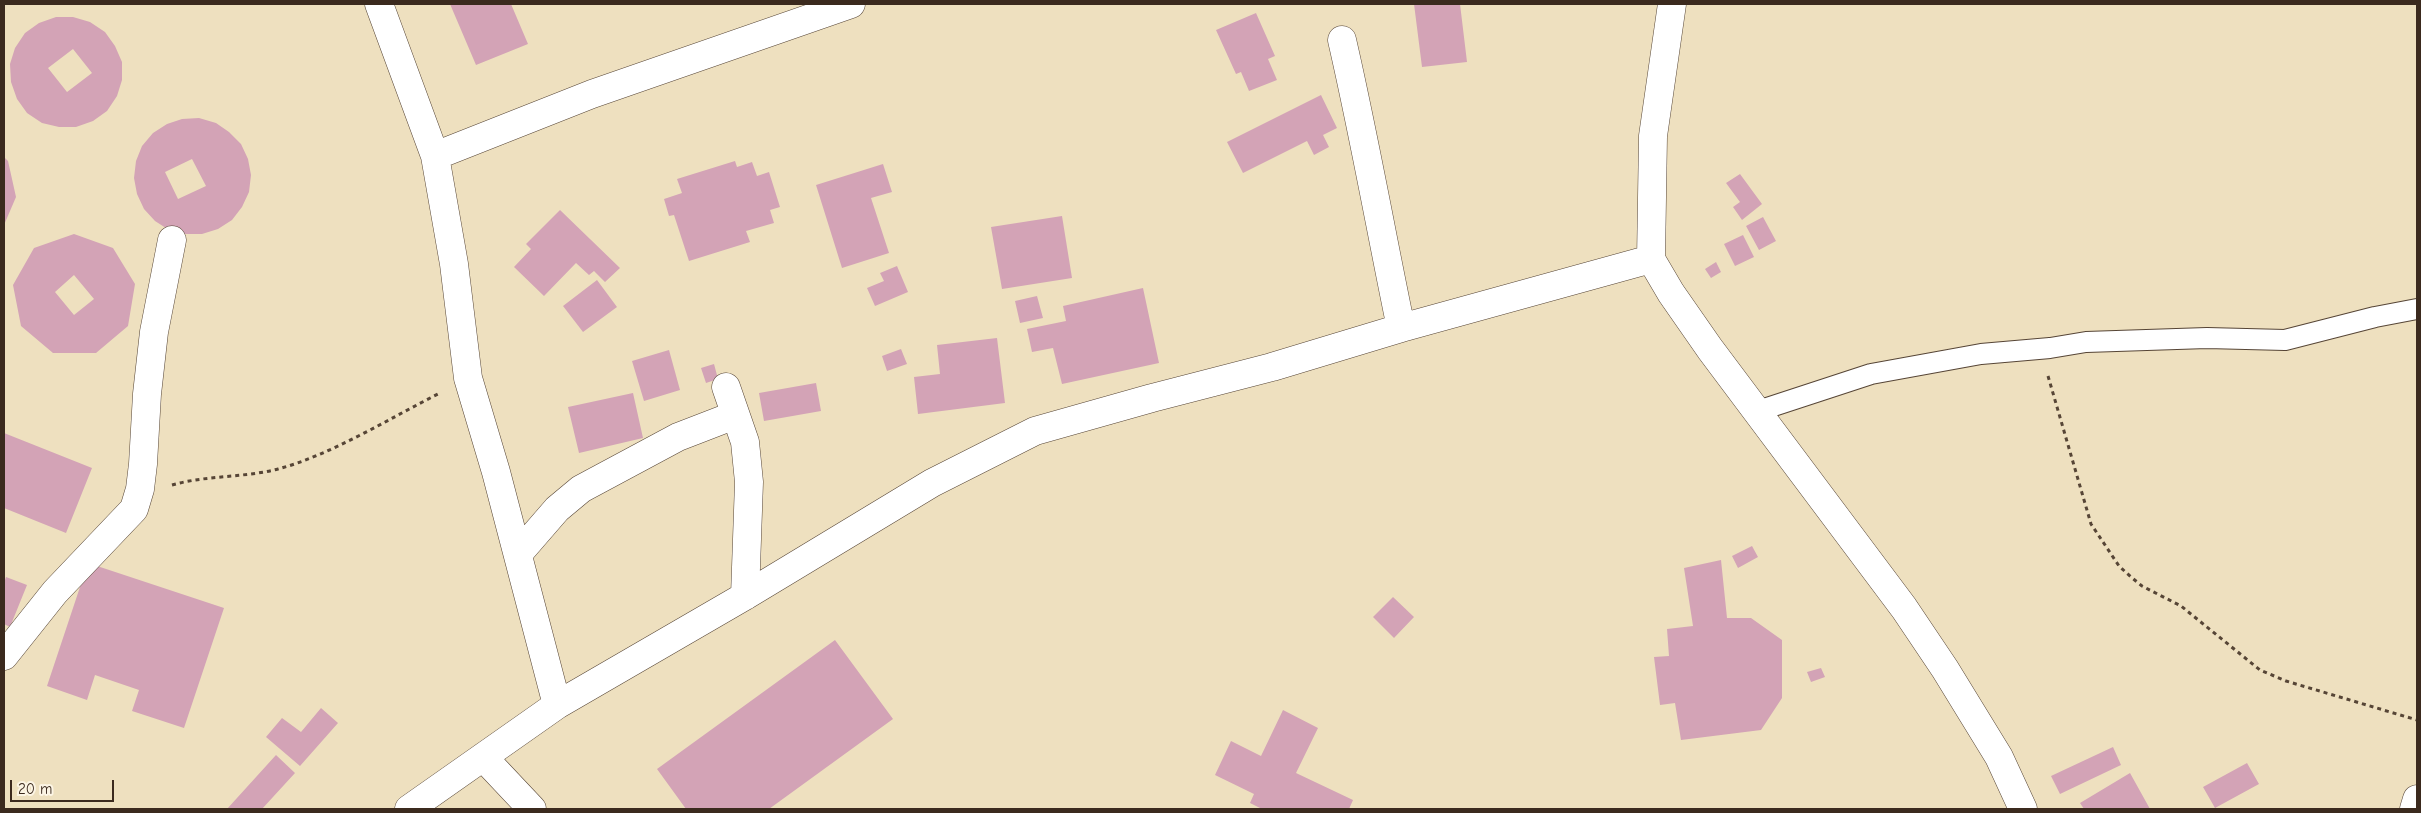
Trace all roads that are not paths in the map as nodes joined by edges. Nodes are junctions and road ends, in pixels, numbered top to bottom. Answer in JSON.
{"nodes":[{"id":1,"x":379,"y":4,"type":"edge"},
{"id":2,"x":851,"y":4,"type":"edge"},
{"id":3,"x":1672,"y":4,"type":"edge"},
{"id":4,"x":1342,"y":40,"type":"dead end"},
{"id":5,"x":436,"y":156,"type":"junction"},
{"id":6,"x":172,"y":240,"type":"dead end"},
{"id":7,"x":1651,"y":259,"type":"junction"},
{"id":8,"x":2417,"y":309,"type":"edge"},
{"id":9,"x":1401,"y":328,"type":"junction"},
{"id":10,"x":726,"y":386,"type":"dead end"},
{"id":11,"x":1758,"y":411,"type":"junction"},
{"id":12,"x":736,"y":415,"type":"junction"},
{"id":13,"x":518,"y":554,"type":"junction"},
{"id":14,"x":745,"y":596,"type":"junction"},
{"id":15,"x":4,"y":656,"type":"edge"},
{"id":16,"x":556,"y":705,"type":"junction"},
{"id":17,"x":483,"y":757,"type":"junction"},
{"id":18,"x":2417,"y":799,"type":"edge"},
{"id":19,"x":409,"y":809,"type":"edge"},
{"id":20,"x":532,"y":809,"type":"edge"},
{"id":21,"x":2023,"y":809,"type":"edge"},
{"id":22,"x":2414,"y":809,"type":"edge"}],
"edges":[{"from":1,"to":5,"type":"street"},
{"from":2,"to":5,"type":"street"},
{"from":3,"to":7,"type":"street"},
{"from":4,"to":9,"type":"street"},
{"from":5,"to":13,"type":"street"},
{"from":6,"to":15,"type":"street"},
{"from":7,"to":9,"type":"street"},
{"from":7,"to":11,"type":"street"},
{"from":8,"to":11,"type":"lane"},
{"from":9,"to":14,"type":"street"},
{"from":10,"to":12,"type":"street"},
{"from":11,"to":21,"type":"street"},
{"from":12,"to":13,"type":"street"},
{"from":12,"to":14,"type":"street"},
{"from":13,"to":16,"type":"street"},
{"from":14,"to":16,"type":"street"},
{"from":16,"to":17,"type":"street"},
{"from":17,"to":19,"type":"street"},
{"from":17,"to":20,"type":"street"},
{"from":18,"to":22,"type":"street"}]}
